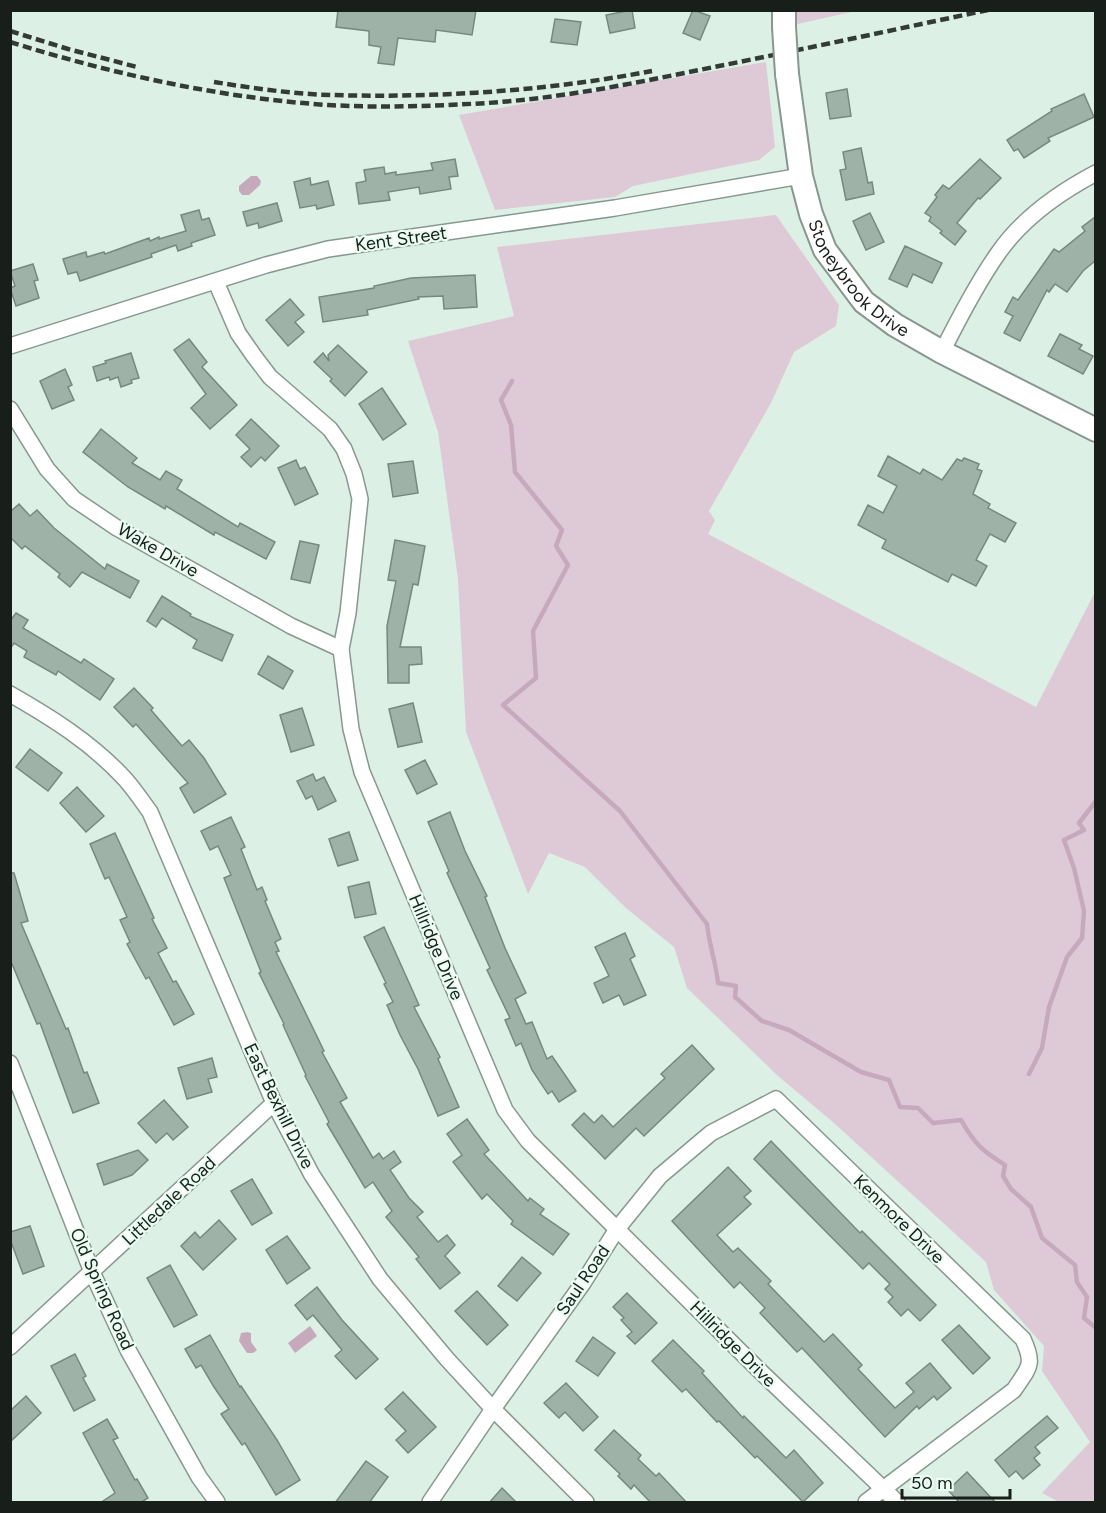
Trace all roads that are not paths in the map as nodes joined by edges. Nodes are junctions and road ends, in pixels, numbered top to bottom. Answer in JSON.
{"nodes":[{"id":1,"x":784,"y":19,"type":"edge"},
{"id":2,"x":1095,"y":173,"type":"edge"},
{"id":3,"x":801,"y":176,"type":"junction"},
{"id":4,"x":216,"y":282,"type":"junction"},
{"id":5,"x":10,"y":346,"type":"edge"},
{"id":6,"x":942,"y":352,"type":"junction"},
{"id":7,"x":10,"y":409,"type":"edge"},
{"id":8,"x":1095,"y":430,"type":"edge"},
{"id":9,"x":341,"y":649,"type":"junction"},
{"id":10,"x":10,"y":694,"type":"edge"},
{"id":11,"x":10,"y":1063,"type":"edge"},
{"id":12,"x":776,"y":1099,"type":"joint"},
{"id":13,"x":274,"y":1103,"type":"junction"},
{"id":14,"x":617,"y":1228,"type":"junction"},
{"id":15,"x":92,"y":1272,"type":"junction"},
{"id":16,"x":10,"y":1347,"type":"edge"},
{"id":17,"x":493,"y":1409,"type":"junction"},
{"id":18,"x":883,"y":1489,"type":"junction"},
{"id":19,"x":217,"y":1503,"type":"edge"},
{"id":20,"x":430,"y":1503,"type":"edge"},
{"id":21,"x":586,"y":1503,"type":"edge"},
{"id":22,"x":866,"y":1503,"type":"edge"},
{"id":23,"x":897,"y":1503,"type":"edge"}],
"edges":[{"from":1,"to":3,"type":"street","name":"Stoneybrook Drive","bridge":true},
{"from":2,"to":6,"type":"street"},
{"from":3,"to":4,"type":"street","name":"Kent Street"},
{"from":3,"to":6,"type":"street","name":"Stoneybrook Drive"},
{"from":4,"to":5,"type":"street","name":"Kent Street"},
{"from":4,"to":9,"type":"street","name":"Hillridge Drive"},
{"from":6,"to":8,"type":"street","name":"Stoneybrook Drive"},
{"from":7,"to":9,"type":"street","name":"Wake Drive"},
{"from":9,"to":14,"type":"street","name":"Hillridge Drive"},
{"from":10,"to":13,"type":"street","name":"East Bexhill Drive"},
{"from":11,"to":15,"type":"street","name":"Old Spring Road"},
{"from":12,"to":14,"type":"street","name":"Saul Road"},
{"from":12,"to":18,"type":"street","name":"Kenmore Drive"},
{"from":13,"to":15,"type":"street","name":"Littledale Road"},
{"from":13,"to":17,"type":"street","name":"East Bexhill Drive"},
{"from":14,"to":17,"type":"street","name":"Saul Road"},
{"from":14,"to":18,"type":"street","name":"Hillridge Drive"},
{"from":15,"to":16,"type":"street","name":"Littledale Road"},
{"from":15,"to":19,"type":"street","name":"Old Spring Road"},
{"from":17,"to":20,"type":"street","name":"Saul Road"},
{"from":17,"to":21,"type":"street","name":"East Bexhill Drive"},
{"from":18,"to":22,"type":"street"},
{"from":18,"to":23,"type":"street","name":"Hillridge Drive"}]}
